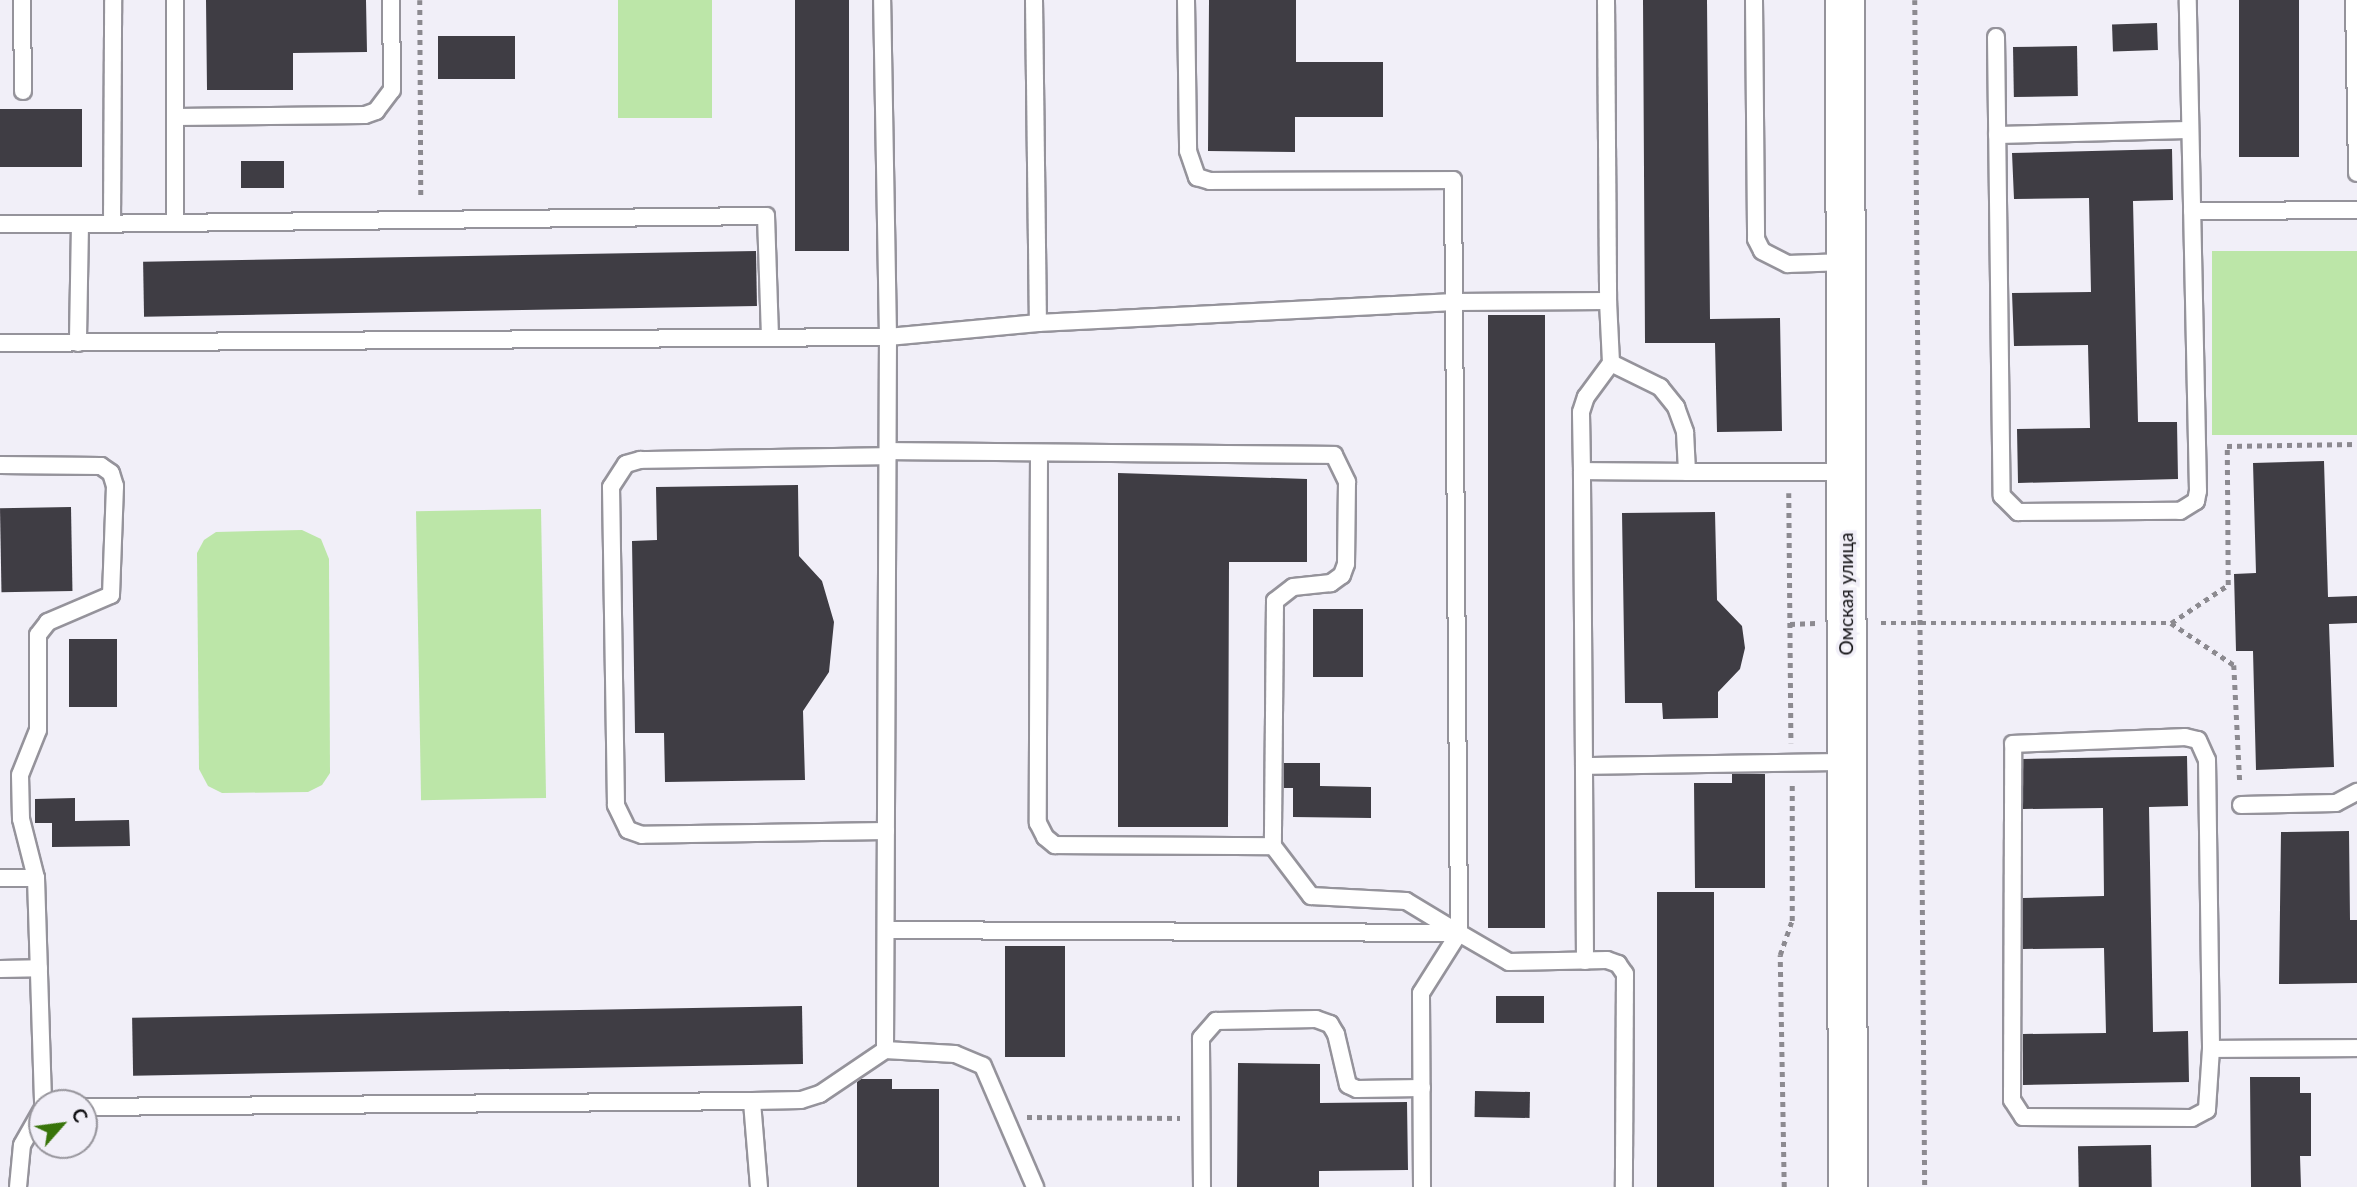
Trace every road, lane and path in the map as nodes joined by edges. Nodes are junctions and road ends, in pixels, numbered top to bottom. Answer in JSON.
{"nodes":[{"id":1,"x":22,"y":0,"type":"edge"},
{"id":2,"x":113,"y":0,"type":"edge"},
{"id":3,"x":175,"y":0,"type":"edge"},
{"id":4,"x":391,"y":0,"type":"edge"},
{"id":5,"x":420,"y":0,"type":"edge"},
{"id":6,"x":882,"y":0,"type":"edge"},
{"id":7,"x":1034,"y":0,"type":"edge"},
{"id":8,"x":1186,"y":0,"type":"edge"},
{"id":9,"x":1606,"y":0,"type":"edge"},
{"id":10,"x":1754,"y":0,"type":"edge"},
{"id":11,"x":1845,"y":0,"type":"edge"},
{"id":12,"x":1915,"y":0,"type":"edge"},
{"id":13,"x":2188,"y":0,"type":"edge"},
{"id":14,"x":2354,"y":0,"type":"edge"},
{"id":15,"x":1996,"y":37,"type":"dead end"},
{"id":16,"x":23,"y":91,"type":"dead end"},
{"id":17,"x":175,"y":117,"type":"junction"},
{"id":18,"x":2189,"y":130,"type":"junction"},
{"id":19,"x":1997,"y":135,"type":"junction"},
{"id":20,"x":2357,"y":173,"type":"edge"},
{"id":21,"x":2357,"y":210,"type":"edge"},
{"id":22,"x":2192,"y":211,"type":"junction"},
{"id":23,"x":421,"y":220,"type":"junction"},
{"id":24,"x":175,"y":222,"type":"junction"},
{"id":25,"x":112,"y":223,"type":"junction"},
{"id":26,"x":0,"y":224,"type":"edge"},
{"id":27,"x":80,"y":224,"type":"junction"},
{"id":28,"x":1846,"y":262,"type":"junction"},
{"id":29,"x":1608,"y":301,"type":"junction"},
{"id":30,"x":1454,"y":302,"type":"junction"},
{"id":31,"x":1038,"y":323,"type":"junction"},
{"id":32,"x":770,"y":337,"type":"junction"},
{"id":33,"x":888,"y":337,"type":"junction"},
{"id":34,"x":0,"y":343,"type":"edge"},
{"id":35,"x":78,"y":343,"type":"junction"},
{"id":36,"x":1611,"y":363,"type":"junction"},
{"id":37,"x":2357,"y":444,"type":"edge"},
{"id":38,"x":1039,"y":453,"type":"junction"},
{"id":39,"x":888,"y":454,"type":"junction"},
{"id":40,"x":0,"y":465,"type":"edge"},
{"id":41,"x":1581,"y":471,"type":"junction"},
{"id":42,"x":1687,"y":472,"type":"junction"},
{"id":43,"x":1789,"y":472,"type":"junction"},
{"id":44,"x":1846,"y":472,"type":"junction"},
{"id":45,"x":1846,"y":623,"type":"junction"},
{"id":46,"x":1922,"y":623,"type":"junction"},
{"id":47,"x":2171,"y":623,"type":"junction"},
{"id":48,"x":1790,"y":624,"type":"junction"},
{"id":49,"x":1846,"y":762,"type":"junction"},
{"id":50,"x":1792,"y":765,"type":"junction"},
{"id":51,"x":1584,"y":766,"type":"junction"},
{"id":52,"x":2357,"y":792,"type":"edge"},
{"id":53,"x":2241,"y":805,"type":"joint"},
{"id":54,"x":886,"y":831,"type":"junction"},
{"id":55,"x":1273,"y":846,"type":"junction"},
{"id":56,"x":0,"y":878,"type":"edge"},
{"id":57,"x":36,"y":878,"type":"junction"},
{"id":58,"x":886,"y":930,"type":"junction"},
{"id":59,"x":1459,"y":933,"type":"junction"},
{"id":60,"x":1585,"y":961,"type":"junction"},
{"id":61,"x":39,"y":968,"type":"junction"},
{"id":62,"x":0,"y":969,"type":"edge"},
{"id":63,"x":2357,"y":1048,"type":"edge"},
{"id":64,"x":2211,"y":1049,"type":"junction"},
{"id":65,"x":885,"y":1050,"type":"junction"},
{"id":66,"x":1422,"y":1088,"type":"junction"},
{"id":67,"x":43,"y":1089,"type":"edge"},
{"id":68,"x":752,"y":1101,"type":"junction"},
{"id":69,"x":98,"y":1107,"type":"edge"},
{"id":70,"x":1005,"y":1117,"type":"junction"},
{"id":71,"x":1201,"y":1119,"type":"junction"},
{"id":72,"x":28,"y":1134,"type":"edge"},
{"id":73,"x":18,"y":1187,"type":"edge"},
{"id":74,"x":759,"y":1187,"type":"edge"},
{"id":75,"x":1035,"y":1187,"type":"edge"},
{"id":76,"x":1202,"y":1187,"type":"edge"},
{"id":77,"x":1422,"y":1187,"type":"edge"},
{"id":78,"x":1624,"y":1187,"type":"edge"},
{"id":79,"x":1784,"y":1187,"type":"edge"},
{"id":80,"x":1848,"y":1187,"type":"edge"},
{"id":81,"x":1925,"y":1187,"type":"edge"}],
"edges":[{"from":1,"to":16,"type":"lane"},
{"from":2,"to":25,"type":"lane"},
{"from":3,"to":17,"type":"lane"},
{"from":4,"to":17,"type":"lane"},
{"from":5,"to":23,"type":"path"},
{"from":6,"to":33,"type":"lane"},
{"from":7,"to":31,"type":"lane"},
{"from":8,"to":30,"type":"lane"},
{"from":9,"to":29,"type":"lane"},
{"from":10,"to":28,"type":"lane"},
{"from":11,"to":28,"type":"main road","name":"Омская улица"},
{"from":12,"to":46,"type":"path"},
{"from":13,"to":18,"type":"lane"},
{"from":14,"to":20,"type":"lane"},
{"from":15,"to":19,"type":"lane"},
{"from":17,"to":24,"type":"lane"},
{"from":18,"to":19,"type":"lane"},
{"from":18,"to":22,"type":"lane"},
{"from":19,"to":22,"type":"lane"},
{"from":21,"to":22,"type":"lane"},
{"from":23,"to":24,"type":"lane"},
{"from":23,"to":32,"type":"lane"},
{"from":24,"to":25,"type":"lane"},
{"from":25,"to":27,"type":"lane"},
{"from":26,"to":27,"type":"lane"},
{"from":27,"to":35,"type":"lane"},
{"from":28,"to":44,"type":"main road","name":"Омская улица"},
{"from":29,"to":30,"type":"lane"},
{"from":29,"to":36,"type":"lane"},
{"from":30,"to":31,"type":"lane"},
{"from":30,"to":59,"type":"lane"},
{"from":31,"to":33,"type":"lane"},
{"from":32,"to":33,"type":"lane"},
{"from":32,"to":35,"type":"lane"},
{"from":33,"to":39,"type":"lane"},
{"from":34,"to":35,"type":"lane"},
{"from":36,"to":41,"type":"lane"},
{"from":36,"to":42,"type":"lane"},
{"from":37,"to":47,"type":"path"},
{"from":38,"to":39,"type":"lane"},
{"from":38,"to":55,"type":"lane"},
{"from":38,"to":55,"type":"lane"},
{"from":39,"to":54,"type":"lane"},
{"from":39,"to":54,"type":"lane"},
{"from":40,"to":57,"type":"lane"},
{"from":41,"to":42,"type":"lane"},
{"from":41,"to":51,"type":"lane"},
{"from":42,"to":43,"type":"lane"},
{"from":43,"to":44,"type":"lane"},
{"from":43,"to":48,"type":"path"},
{"from":44,"to":45,"type":"main road","name":"Омская улица"},
{"from":45,"to":46,"type":"path"},
{"from":45,"to":48,"type":"path"},
{"from":45,"to":49,"type":"main road","name":"Омская улица"},
{"from":46,"to":47,"type":"path"},
{"from":46,"to":81,"type":"path"},
{"from":47,"to":53,"type":"path"},
{"from":48,"to":50,"type":"path"},
{"from":49,"to":50,"type":"lane"},
{"from":49,"to":80,"type":"main road","name":"Омская улица"},
{"from":50,"to":51,"type":"lane"},
{"from":50,"to":79,"type":"path"},
{"from":51,"to":60,"type":"lane"},
{"from":52,"to":53,"type":"lane"},
{"from":54,"to":58,"type":"lane"},
{"from":55,"to":59,"type":"lane"},
{"from":56,"to":57,"type":"lane"},
{"from":57,"to":61,"type":"lane"},
{"from":58,"to":59,"type":"lane"},
{"from":58,"to":65,"type":"lane"},
{"from":59,"to":60,"type":"lane"},
{"from":59,"to":66,"type":"lane"},
{"from":60,"to":78,"type":"lane"},
{"from":61,"to":62,"type":"lane"},
{"from":61,"to":67,"type":"lane"},
{"from":63,"to":64,"type":"lane"},
{"from":64,"to":64,"type":"lane"},
{"from":65,"to":68,"type":"lane"},
{"from":65,"to":70,"type":"lane"},
{"from":66,"to":71,"type":"lane"},
{"from":66,"to":77,"type":"lane"},
{"from":68,"to":69,"type":"lane"},
{"from":68,"to":74,"type":"lane"},
{"from":70,"to":71,"type":"path"},
{"from":70,"to":75,"type":"lane"},
{"from":71,"to":76,"type":"lane"},
{"from":72,"to":73,"type":"lane"}]}
